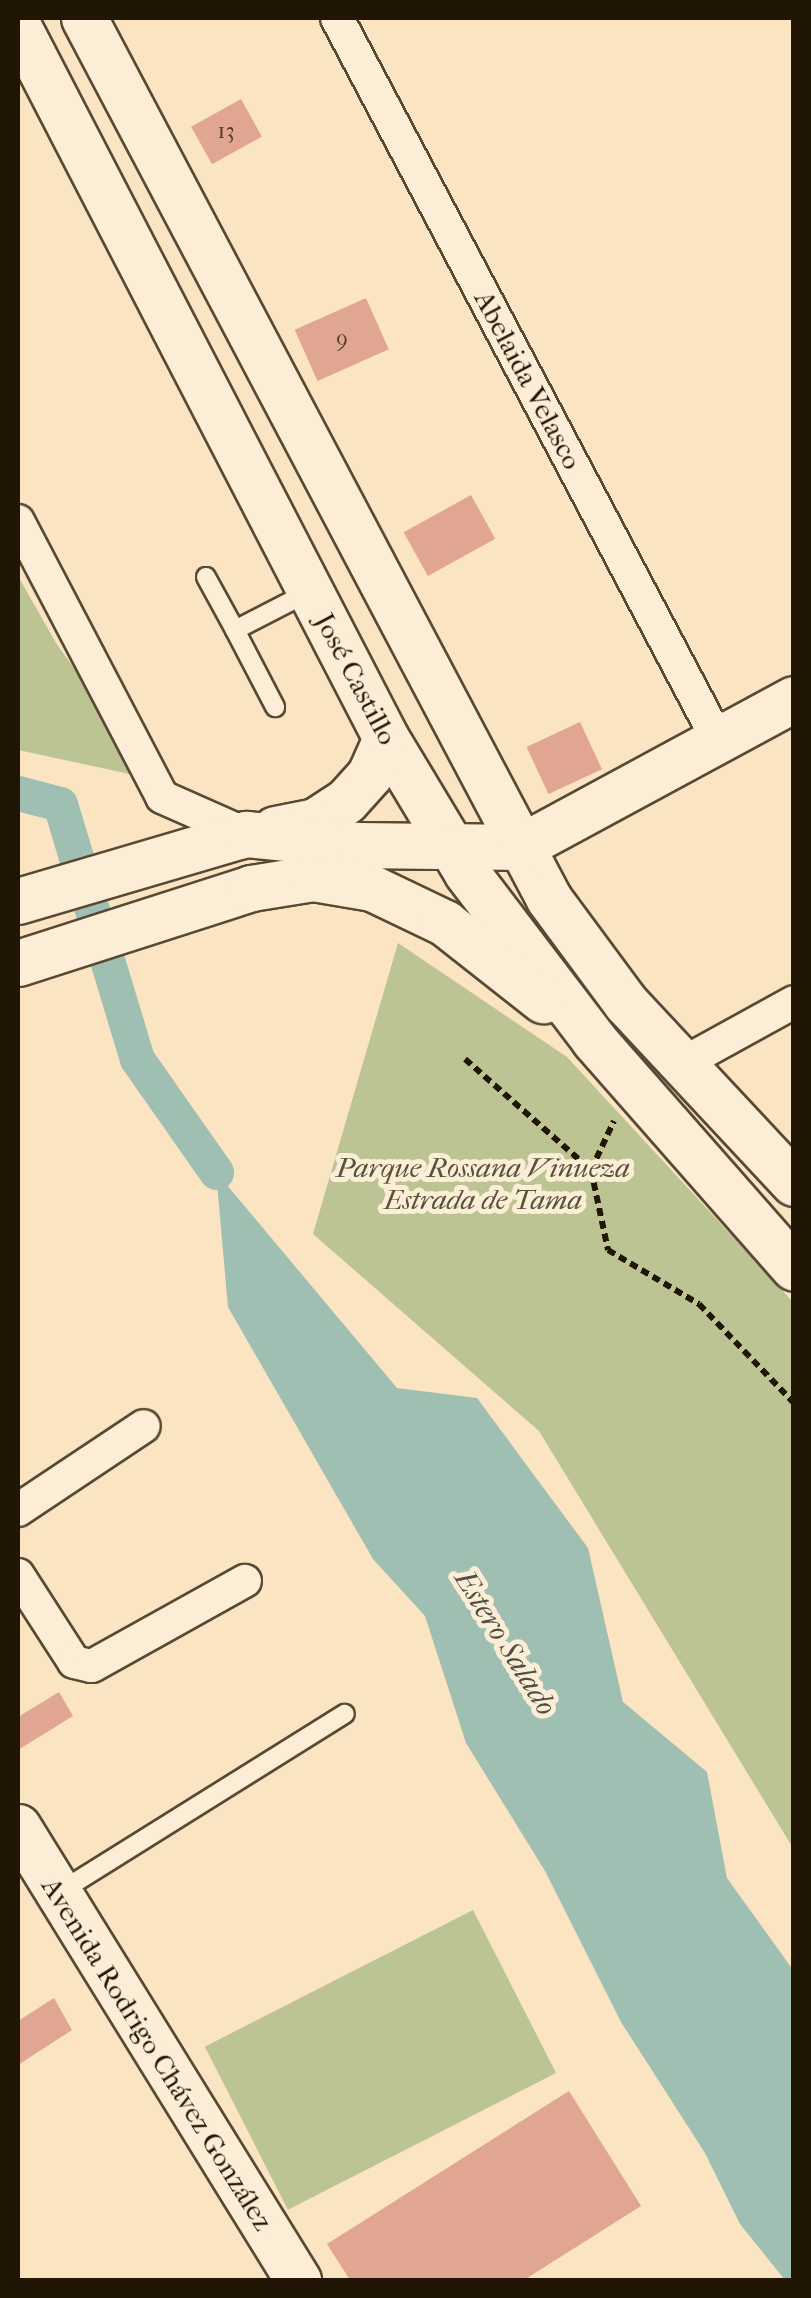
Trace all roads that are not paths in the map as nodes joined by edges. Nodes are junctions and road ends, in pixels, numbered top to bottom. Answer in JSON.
{"nodes":[{"id":1,"x":84,"y":18,"type":"edge"},
{"id":2,"x":338,"y":18,"type":"edge"},
{"id":3,"x":18,"y":26,"type":"edge"},
{"id":4,"x":18,"y":521,"type":"edge"},
{"id":5,"x":206,"y":577,"type":"dead end"},
{"id":6,"x":310,"y":592,"type":"junction"},
{"id":7,"x":235,"y":630,"type":"junction"},
{"id":8,"x":794,"y":699,"type":"edge"},
{"id":9,"x":276,"y":707,"type":"dead end"},
{"id":10,"x":386,"y":738,"type":"junction"},
{"id":11,"x":719,"y":742,"type":"junction"},
{"id":12,"x":234,"y":838,"type":"junction"},
{"id":13,"x":451,"y":846,"type":"junction"},
{"id":14,"x":520,"y":846,"type":"junction"},
{"id":15,"x":18,"y":901,"type":"edge"},
{"id":16,"x":18,"y":962,"type":"edge"},
{"id":17,"x":794,"y":1002,"type":"edge"},
{"id":18,"x":594,"y":1040,"type":"junction"},
{"id":19,"x":684,"y":1062,"type":"junction"},
{"id":20,"x":794,"y":1183,"type":"edge"},
{"id":21,"x":794,"y":1268,"type":"edge"},
{"id":22,"x":144,"y":1426,"type":"dead end"},
{"id":23,"x":18,"y":1510,"type":"edge"},
{"id":24,"x":18,"y":1575,"type":"edge"},
{"id":25,"x":245,"y":1581,"type":"dead end"},
{"id":26,"x":26,"y":1609,"type":"edge"},
{"id":27,"x":344,"y":1714,"type":"dead end"},
{"id":28,"x":20,"y":1838,"type":"edge"},
{"id":29,"x":58,"y":1894,"type":"junction"},
{"id":30,"x":298,"y":2280,"type":"edge"}],
"edges":[{"from":1,"to":14,"type":"street"},
{"from":2,"to":11,"type":"street","name":"Abelaida Velasco"},
{"from":3,"to":6,"type":"street","name":"José Castillo"},
{"from":4,"to":12,"type":"street"},
{"from":5,"to":7,"type":"lane"},
{"from":6,"to":7,"type":"lane"},
{"from":6,"to":10,"type":"street","name":"José Castillo"},
{"from":7,"to":9,"type":"lane"},
{"from":8,"to":11,"type":"street"},
{"from":10,"to":12,"type":"street"},
{"from":10,"to":13,"type":"street","name":"José Castillo"},
{"from":11,"to":14,"type":"street"},
{"from":12,"to":13,"type":"street"},
{"from":12,"to":15,"type":"street"},
{"from":13,"to":14,"type":"street"},
{"from":13,"to":18,"type":"street","name":"José Castillo"},
{"from":14,"to":19,"type":"street"},
{"from":16,"to":18,"type":"street"},
{"from":17,"to":19,"type":"street"},
{"from":18,"to":21,"type":"street","name":"José Castillo"},
{"from":19,"to":20,"type":"street"},
{"from":22,"to":23,"type":"street"},
{"from":24,"to":26,"type":"street"},
{"from":25,"to":26,"type":"street"},
{"from":27,"to":29,"type":"lane"},
{"from":28,"to":29,"type":"street","name":"Avenida Rodrigo Chávez González"},
{"from":29,"to":30,"type":"street","name":"Avenida Rodrigo Chávez González"}]}
